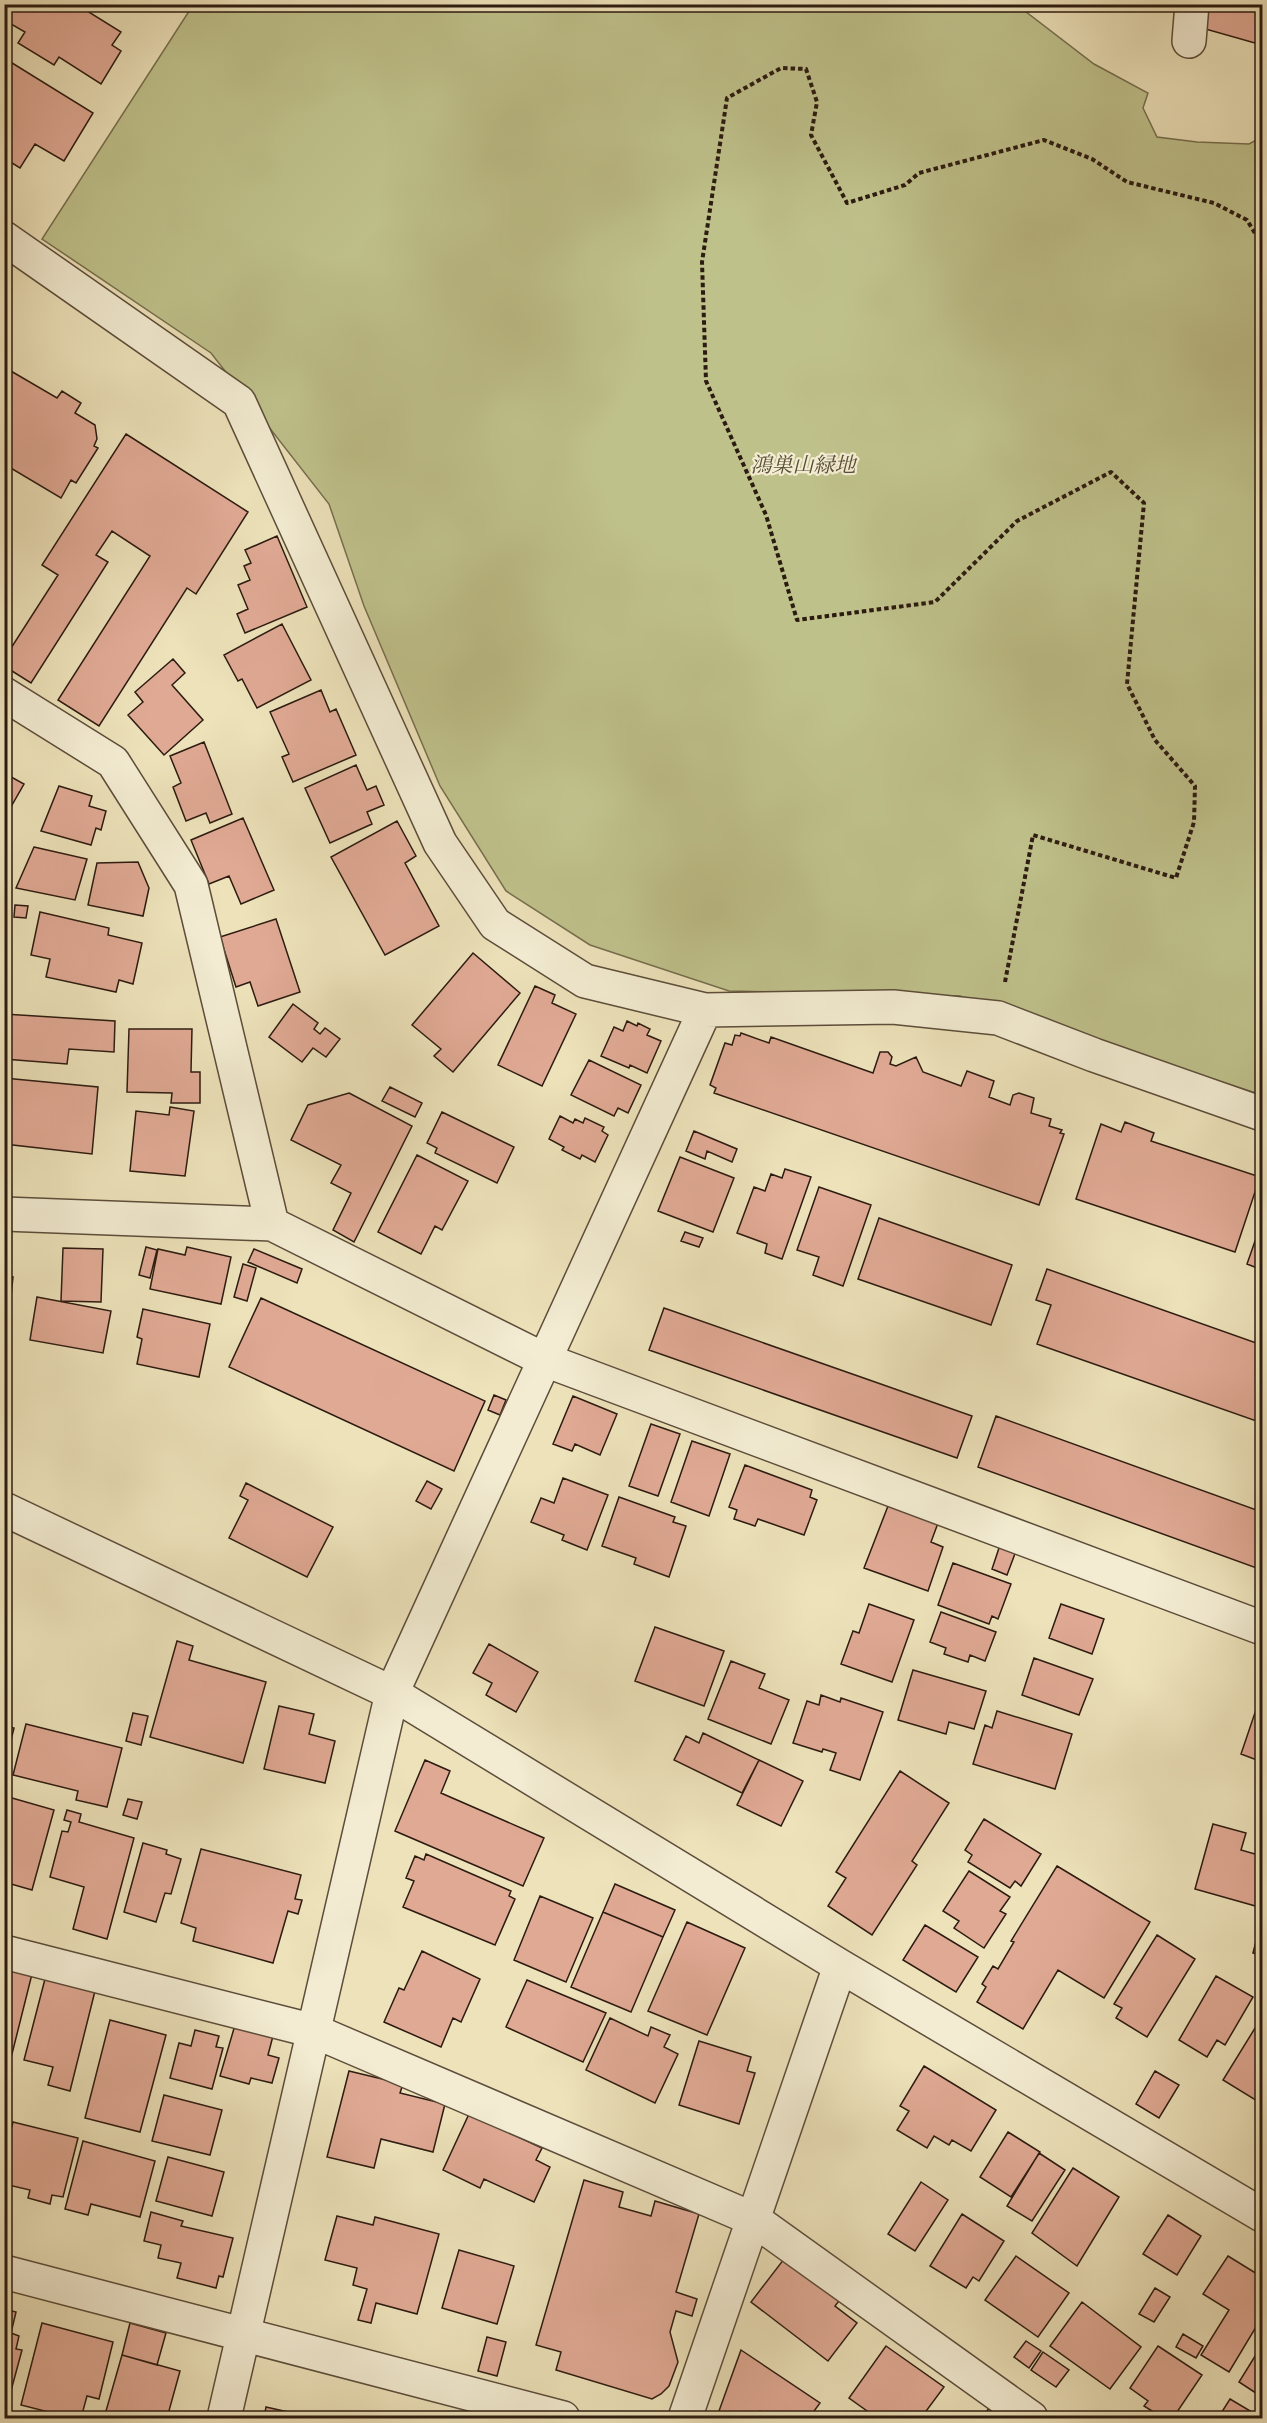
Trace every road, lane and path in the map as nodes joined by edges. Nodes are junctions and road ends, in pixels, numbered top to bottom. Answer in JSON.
{"nodes":[{"id":1,"x":1192,"y":4,"type":"edge"},
{"id":2,"x":1189,"y":41,"type":"dead end"},
{"id":3,"x":4,"y":238,"type":"edge"},
{"id":4,"x":1263,"y":245,"type":"edge"},
{"id":5,"x":4,"y":694,"type":"edge"},
{"id":6,"x":705,"y":1010,"type":"junction"},
{"id":7,"x":998,"y":1018,"type":"junction"},
{"id":8,"x":1263,"y":1114,"type":"edge"},
{"id":9,"x":4,"y":1214,"type":"edge"},
{"id":10,"x":272,"y":1224,"type":"junction"},
{"id":11,"x":545,"y":1360,"type":"junction"},
{"id":12,"x":4,"y":1509,"type":"edge"},
{"id":13,"x":1263,"y":1628,"type":"edge"},
{"id":14,"x":392,"y":1693,"type":"junction"},
{"id":15,"x":4,"y":1952,"type":"edge"},
{"id":16,"x":840,"y":1966,"type":"junction"},
{"id":17,"x":314,"y":2031,"type":"junction"},
{"id":18,"x":1263,"y":2215,"type":"edge"},
{"id":19,"x":753,"y":2218,"type":"junction"},
{"id":20,"x":4,"y":2272,"type":"edge"},
{"id":21,"x":244,"y":2334,"type":"junction"},
{"id":22,"x":224,"y":2418,"type":"edge"},
{"id":23,"x":563,"y":2418,"type":"edge"},
{"id":24,"x":685,"y":2418,"type":"edge"},
{"id":25,"x":1031,"y":2418,"type":"edge"}],
"edges":[{"from":1,"to":2,"type":"street"},
{"from":3,"to":6,"type":"street"},
{"from":4,"to":7,"type":"path"},
{"from":5,"to":10,"type":"street"},
{"from":6,"to":7,"type":"street"},
{"from":6,"to":11,"type":"street"},
{"from":7,"to":8,"type":"street"},
{"from":9,"to":10,"type":"street"},
{"from":10,"to":11,"type":"street"},
{"from":11,"to":13,"type":"street"},
{"from":11,"to":14,"type":"street"},
{"from":12,"to":14,"type":"street"},
{"from":14,"to":16,"type":"street"},
{"from":14,"to":17,"type":"street"},
{"from":15,"to":17,"type":"street"},
{"from":16,"to":18,"type":"street"},
{"from":16,"to":19,"type":"street"},
{"from":17,"to":19,"type":"street"},
{"from":17,"to":21,"type":"street"},
{"from":19,"to":24,"type":"street"},
{"from":19,"to":25,"type":"street"},
{"from":20,"to":21,"type":"street"},
{"from":21,"to":22,"type":"street"},
{"from":21,"to":23,"type":"street"}]}
